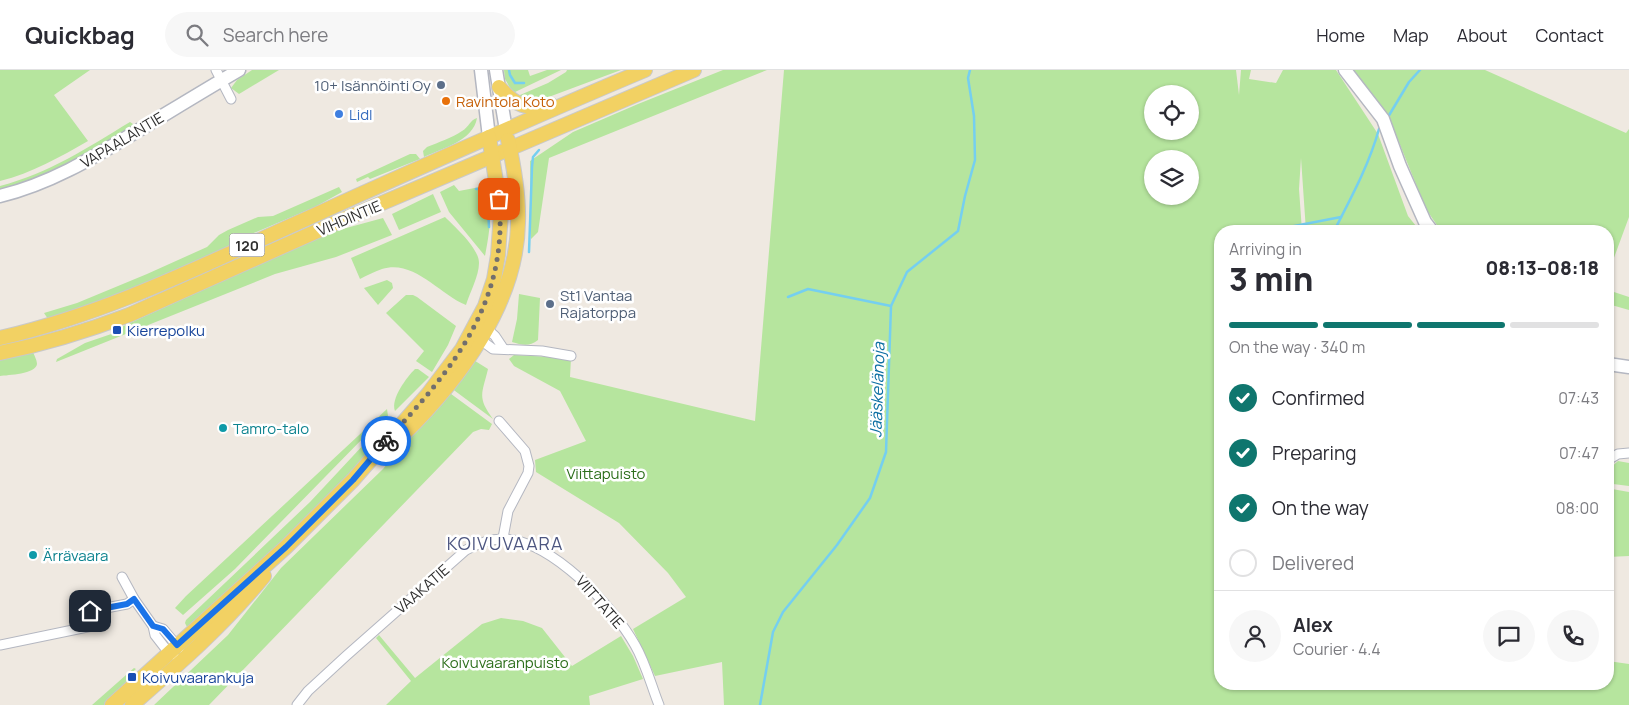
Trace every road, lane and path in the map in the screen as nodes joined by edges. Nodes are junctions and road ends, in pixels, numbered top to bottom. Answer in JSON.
{"nodes":[{"id":1,"x":238,"y":70,"type":"edge"},
{"id":2,"x":481,"y":70,"type":"edge"},
{"id":3,"x":496,"y":70,"type":"edge"},
{"id":4,"x":645,"y":70,"type":"edge"},
{"id":5,"x":694,"y":70,"type":"edge"},
{"id":6,"x":1345,"y":70,"type":"edge"},
{"id":7,"x":218,"y":75,"type":"edge"},
{"id":8,"x":499,"y":87,"type":"junction"},
{"id":9,"x":231,"y":99,"type":"dead end"},
{"id":10,"x":574,"y":100,"type":"junction"},
{"id":11,"x":506,"y":130,"type":"junction"},
{"id":12,"x":489,"y":137,"type":"junction"},
{"id":13,"x":510,"y":148,"type":"junction"},
{"id":14,"x":492,"y":157,"type":"junction"},
{"id":15,"x":0,"y":196,"type":"edge"},
{"id":16,"x":1427,"y":225,"type":"edge"},
{"id":17,"x":479,"y":331,"type":"junction"},
{"id":18,"x":0,"y":338,"type":"edge"},
{"id":19,"x":503,"y":348,"type":"junction"},
{"id":20,"x":0,"y":353,"type":"edge"},
{"id":21,"x":571,"y":356,"type":"dead end"},
{"id":22,"x":1614,"y":365,"type":"edge"},
{"id":23,"x":1629,"y":367,"type":"edge"},
{"id":24,"x":499,"y":421,"type":"dead end"},
{"id":25,"x":1629,"y":453,"type":"edge"},
{"id":26,"x":1614,"y":456,"type":"edge"},
{"id":27,"x":502,"y":538,"type":"junction"},
{"id":28,"x":286,"y":547,"type":"junction"},
{"id":29,"x":122,"y":577,"type":"dead end"},
{"id":30,"x":134,"y":599,"type":"junction"},
{"id":31,"x":0,"y":645,"type":"edge"},
{"id":32,"x":173,"y":649,"type":"junction"},
{"id":33,"x":183,"y":660,"type":"junction"},
{"id":34,"x":112,"y":705,"type":"edge"},
{"id":35,"x":132,"y":705,"type":"edge"},
{"id":36,"x":297,"y":705,"type":"edge"},
{"id":37,"x":659,"y":705,"type":"edge"}],
"edges":[{"from":1,"to":7,"type":"street","name":"VAPAALANTIE"},
{"from":2,"to":12,"type":"street"},
{"from":3,"to":8,"type":"street"},
{"from":4,"to":10,"type":"main road","name":"VIHDINTIE","number":"120"},
{"from":5,"to":13,"type":"main road","name":"VIHDINTIE","number":"120"},
{"from":6,"to":16,"type":"street"},
{"from":7,"to":9,"type":"street"},
{"from":7,"to":15,"type":"street","name":"VAPAALANTIE"},
{"from":8,"to":10,"type":"main road"},
{"from":8,"to":11,"type":"street"},
{"from":10,"to":11,"type":"main road","name":"VIHDINTIE","number":"120"},
{"from":11,"to":12,"type":"main road","name":"VIHDINTIE","number":"120"},
{"from":11,"to":13,"type":"main road"},
{"from":12,"to":14,"type":"main road"},
{"from":12,"to":18,"type":"main road","name":"VIHDINTIE","number":"120"},
{"from":13,"to":14,"type":"main road","name":"VIHDINTIE","number":"120"},
{"from":13,"to":17,"type":"main road"},
{"from":14,"to":17,"type":"main road"},
{"from":14,"to":20,"type":"main road","name":"VIHDINTIE","number":"120"},
{"from":17,"to":19,"type":"street"},
{"from":17,"to":19,"type":"street"},
{"from":17,"to":28,"type":"main road"},
{"from":19,"to":21,"type":"street"},
{"from":22,"to":23,"type":"street"},
{"from":24,"to":27,"type":"street"},
{"from":25,"to":26,"type":"street"},
{"from":27,"to":36,"type":"street","name":"VAAKATIE"},
{"from":27,"to":37,"type":"street","name":"VIITTATIE"},
{"from":28,"to":32,"type":"main road"},
{"from":28,"to":33,"type":"main road"},
{"from":29,"to":30,"type":"street"},
{"from":30,"to":31,"type":"street"},
{"from":30,"to":32,"type":"street"},
{"from":32,"to":33,"type":"street"},
{"from":32,"to":34,"type":"main road"},
{"from":33,"to":35,"type":"main road"}]}
